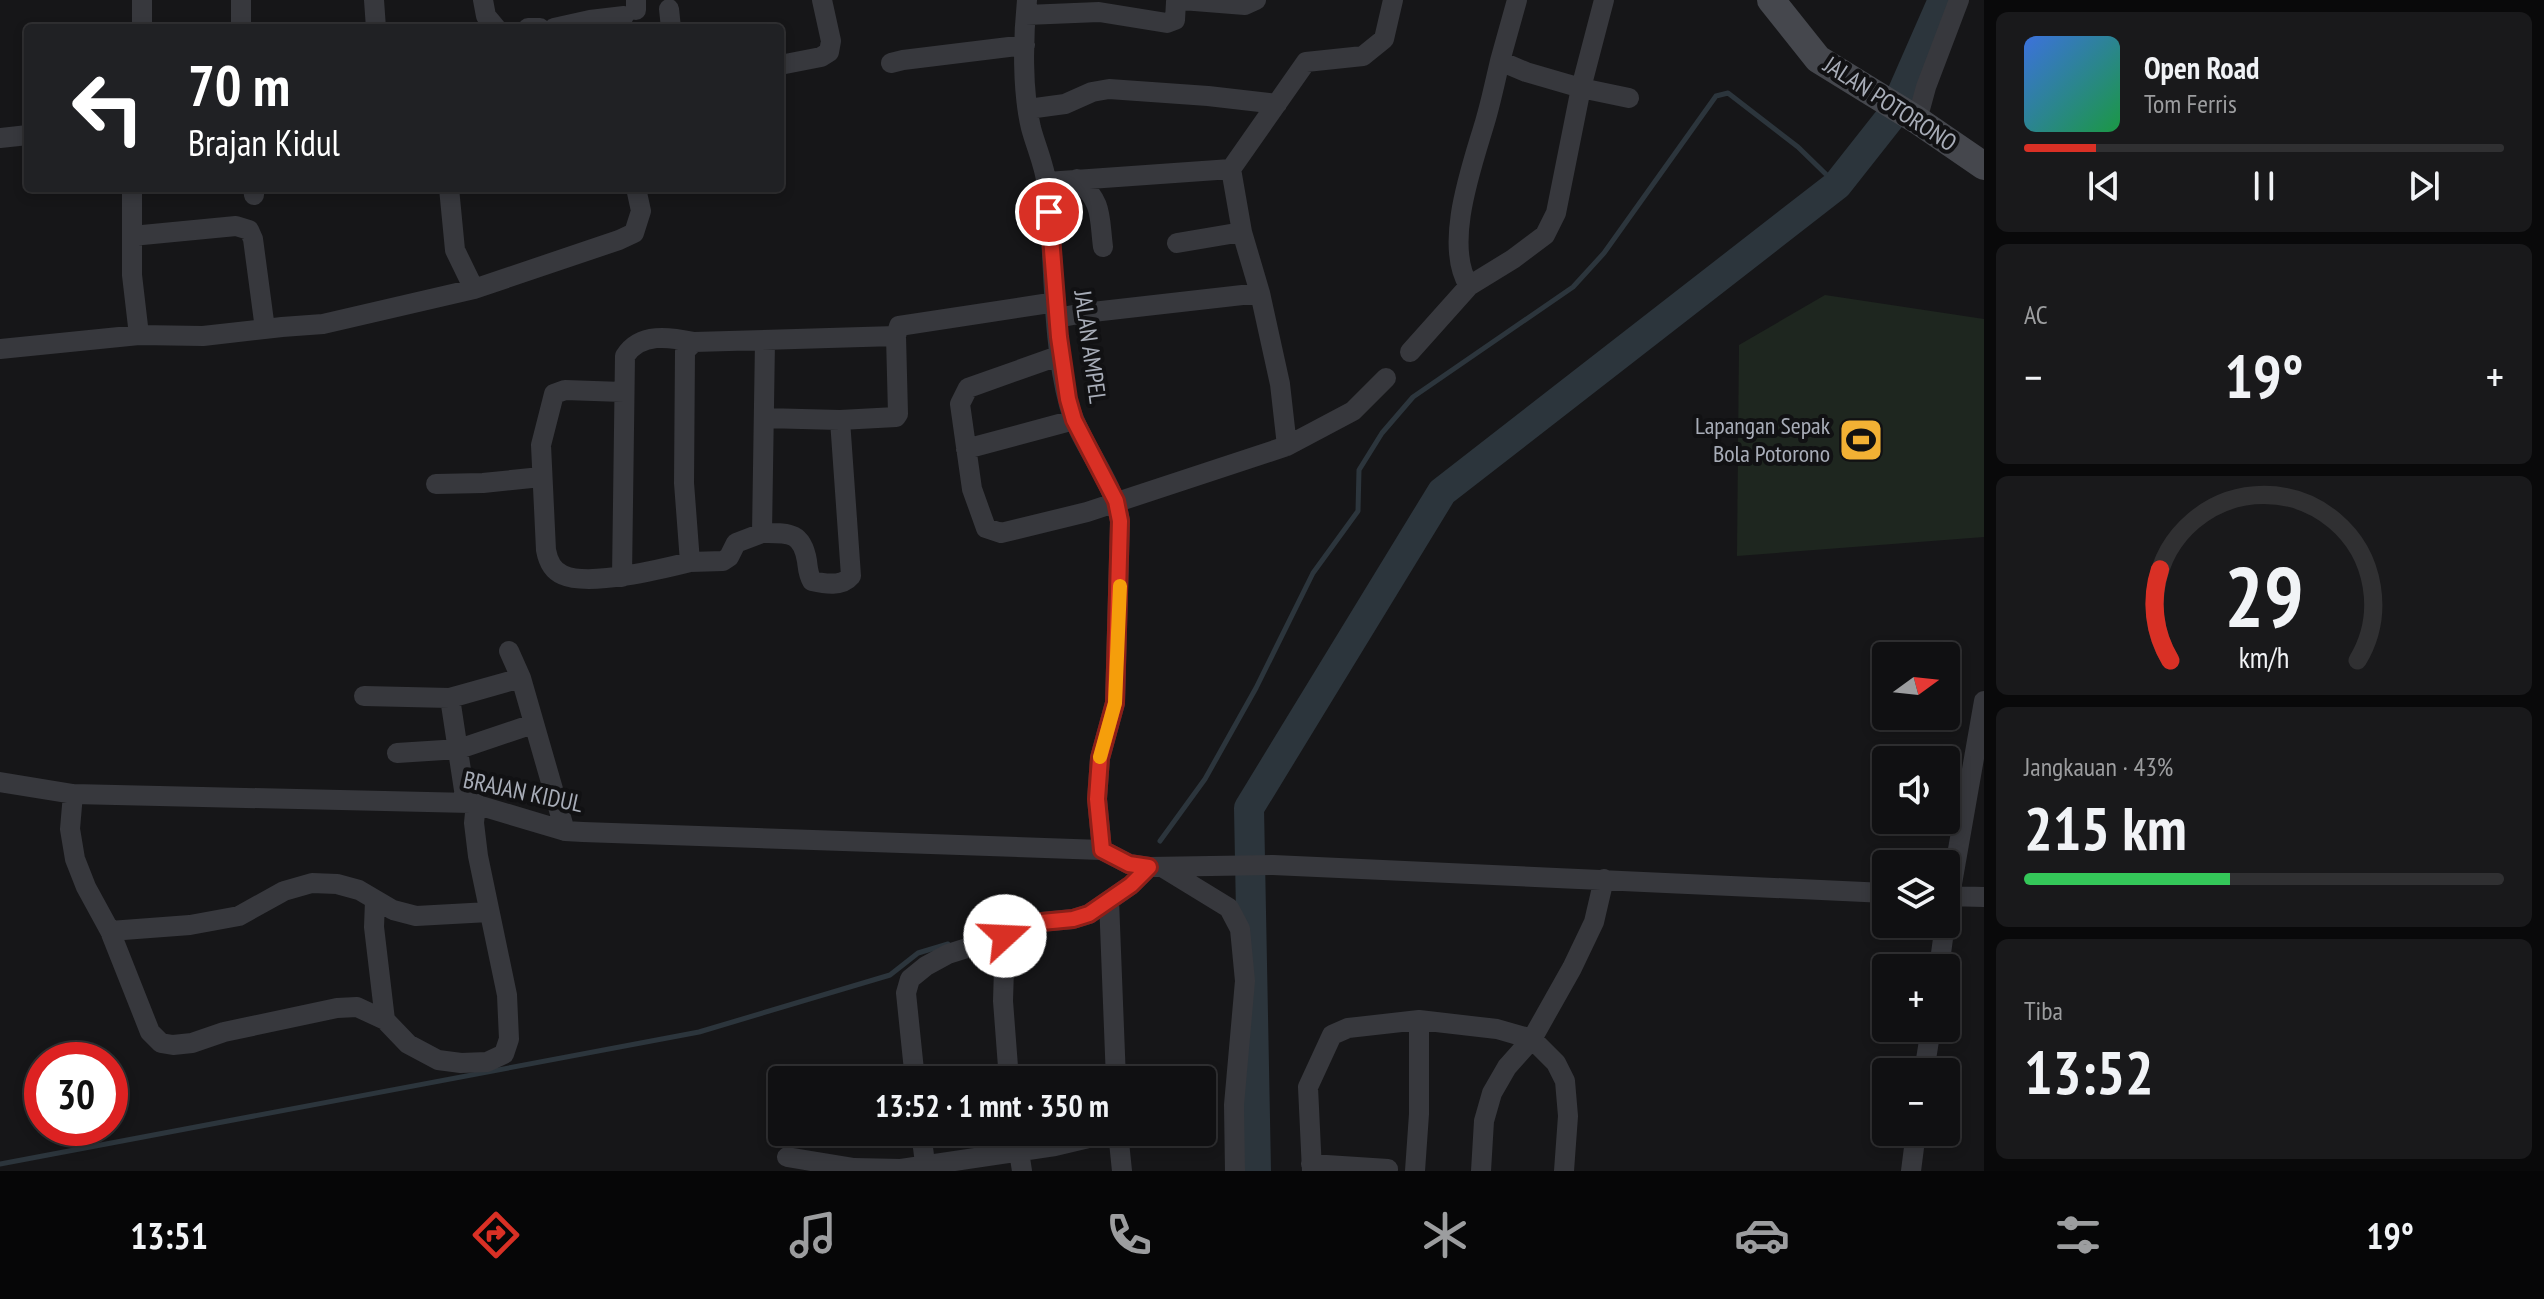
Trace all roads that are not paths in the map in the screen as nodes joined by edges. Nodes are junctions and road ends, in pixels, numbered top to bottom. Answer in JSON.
{"nodes":[{"id":1,"x":142,"y":0,"type":"edge"},
{"id":2,"x":241,"y":0,"type":"edge"},
{"id":3,"x":374,"y":0,"type":"edge"},
{"id":4,"x":483,"y":0,"type":"edge"},
{"id":5,"x":822,"y":0,"type":"edge"},
{"id":6,"x":1256,"y":0,"type":"edge"},
{"id":7,"x":1393,"y":0,"type":"edge"},
{"id":8,"x":1517,"y":0,"type":"edge"},
{"id":9,"x":1604,"y":0,"type":"edge"},
{"id":10,"x":1771,"y":0,"type":"edge"},
{"id":11,"x":1959,"y":0,"type":"edge"},
{"id":12,"x":1026,"y":7,"type":"edge"},
{"id":13,"x":632,"y":9,"type":"edge"},
{"id":14,"x":142,"y":24,"type":"edge"},
{"id":15,"x":241,"y":24,"type":"edge"},
{"id":16,"x":376,"y":24,"type":"edge"},
{"id":17,"x":493,"y":24,"type":"edge"},
{"id":18,"x":572,"y":24,"type":"edge"},
{"id":19,"x":1025,"y":45,"type":"junction"},
{"id":20,"x":1500,"y":61,"type":"junction"},
{"id":21,"x":891,"y":63,"type":"dead end"},
{"id":22,"x":784,"y":64,"type":"edge"},
{"id":23,"x":1581,"y":88,"type":"junction"},
{"id":24,"x":1629,"y":98,"type":"dead end"},
{"id":25,"x":1277,"y":104,"type":"junction"},
{"id":26,"x":1028,"y":109,"type":"junction"},
{"id":27,"x":1917,"y":120,"type":"junction"},
{"id":28,"x":24,"y":135,"type":"edge"},
{"id":29,"x":0,"y":138,"type":"edge"},
{"id":30,"x":1984,"y":166,"type":"edge"},
{"id":31,"x":1231,"y":169,"type":"junction"},
{"id":32,"x":1077,"y":179,"type":"junction"},
{"id":33,"x":1047,"y":182,"type":"junction"},
{"id":34,"x":132,"y":192,"type":"edge"},
{"id":35,"x":449,"y":192,"type":"edge"},
{"id":36,"x":637,"y":192,"type":"edge"},
{"id":37,"x":1242,"y":232,"type":"junction"},
{"id":38,"x":132,"y":236,"type":"junction"},
{"id":39,"x":1177,"y":243,"type":"dead end"},
{"id":40,"x":1103,"y":247,"type":"dead end"},
{"id":41,"x":1469,"y":286,"type":"junction"},
{"id":42,"x":474,"y":289,"type":"junction"},
{"id":43,"x":1260,"y":293,"type":"junction"},
{"id":44,"x":1057,"y":310,"type":"junction"},
{"id":45,"x":265,"y":329,"type":"junction"},
{"id":46,"x":139,"y":335,"type":"junction"},
{"id":47,"x":896,"y":336,"type":"junction"},
{"id":48,"x":765,"y":341,"type":"junction"},
{"id":49,"x":694,"y":342,"type":"junction"},
{"id":50,"x":0,"y":349,"type":"edge"},
{"id":51,"x":1410,"y":352,"type":"dead end"},
{"id":52,"x":1061,"y":355,"type":"junction"},
{"id":53,"x":1386,"y":378,"type":"dead end"},
{"id":54,"x":623,"y":392,"type":"junction"},
{"id":55,"x":764,"y":418,"type":"junction"},
{"id":56,"x":840,"y":420,"type":"junction"},
{"id":57,"x":1074,"y":420,"type":"junction"},
{"id":58,"x":1287,"y":446,"type":"junction"},
{"id":59,"x":966,"y":449,"type":"junction"},
{"id":60,"x":541,"y":477,"type":"junction"},
{"id":61,"x":436,"y":484,"type":"dead end"},
{"id":62,"x":1116,"y":501,"type":"junction"},
{"id":63,"x":762,"y":533,"type":"junction"},
{"id":64,"x":690,"y":562,"type":"junction"},
{"id":65,"x":622,"y":577,"type":"junction"},
{"id":66,"x":509,"y":651,"type":"dead end"},
{"id":67,"x":521,"y":678,"type":"junction"},
{"id":68,"x":364,"y":696,"type":"dead end"},
{"id":69,"x":450,"y":698,"type":"junction"},
{"id":70,"x":1984,"y":701,"type":"edge"},
{"id":71,"x":533,"y":724,"type":"junction"},
{"id":72,"x":459,"y":749,"type":"junction"},
{"id":73,"x":397,"y":753,"type":"dead end"},
{"id":74,"x":0,"y":782,"type":"edge"},
{"id":75,"x":73,"y":794,"type":"junction"},
{"id":76,"x":473,"y":803,"type":"junction"},
{"id":77,"x":565,"y":831,"type":"junction"},
{"id":78,"x":1102,"y":850,"type":"junction"},
{"id":79,"x":1956,"y":850,"type":"edge"},
{"id":80,"x":1147,"y":866,"type":"junction"},
{"id":81,"x":1604,"y":879,"type":"junction"},
{"id":82,"x":1872,"y":892,"type":"edge"},
{"id":83,"x":1960,"y":896,"type":"edge"},
{"id":84,"x":1984,"y":897,"type":"edge"},
{"id":85,"x":1109,"y":900,"type":"junction"},
{"id":86,"x":375,"y":901,"type":"junction"},
{"id":87,"x":489,"y":912,"type":"junction"},
{"id":88,"x":110,"y":931,"type":"junction"},
{"id":89,"x":1005,"y":936,"type":"junction"},
{"id":90,"x":385,"y":1020,"type":"junction"},
{"id":91,"x":1419,"y":1020,"type":"junction"},
{"id":92,"x":1532,"y":1039,"type":"junction"},
{"id":93,"x":914,"y":1066,"type":"edge"},
{"id":94,"x":1008,"y":1066,"type":"edge"},
{"id":95,"x":1115,"y":1066,"type":"edge"},
{"id":96,"x":923,"y":1146,"type":"edge"},
{"id":97,"x":1048,"y":1146,"type":"edge"},
{"id":98,"x":1118,"y":1146,"type":"edge"},
{"id":99,"x":1914,"y":1146,"type":"edge"},
{"id":100,"x":1019,"y":1152,"type":"edge"},
{"id":101,"x":787,"y":1157,"type":"dead end"},
{"id":102,"x":925,"y":1168,"type":"edge"},
{"id":103,"x":1312,"y":1168,"type":"edge"},
{"id":104,"x":1388,"y":1169,"type":"edge"},
{"id":105,"x":1122,"y":1171,"type":"edge"},
{"id":106,"x":1235,"y":1171,"type":"edge"},
{"id":107,"x":1415,"y":1171,"type":"edge"},
{"id":108,"x":1481,"y":1171,"type":"edge"},
{"id":109,"x":1564,"y":1171,"type":"edge"},
{"id":110,"x":1911,"y":1171,"type":"edge"}],
"edges":[{"from":1,"to":14,"type":"street"},
{"from":2,"to":15,"type":"street"},
{"from":3,"to":16,"type":"street"},
{"from":4,"to":17,"type":"street"},
{"from":5,"to":22,"type":"street"},
{"from":6,"to":12,"type":"street"},
{"from":7,"to":25,"type":"street"},
{"from":8,"to":20,"type":"street"},
{"from":9,"to":23,"type":"street"},
{"from":10,"to":27,"type":"street","name":"JALAN POTORONO"},
{"from":11,"to":27,"type":"street"},
{"from":12,"to":19,"type":"street","name":"JALAN AMPEL"},
{"from":13,"to":18,"type":"street"},
{"from":19,"to":21,"type":"street"},
{"from":19,"to":26,"type":"street","name":"JALAN AMPEL"},
{"from":20,"to":23,"type":"street"},
{"from":20,"to":41,"type":"street"},
{"from":23,"to":24,"type":"street"},
{"from":23,"to":41,"type":"street"},
{"from":25,"to":26,"type":"street"},
{"from":25,"to":31,"type":"street"},
{"from":26,"to":33,"type":"street","name":"JALAN AMPEL"},
{"from":27,"to":30,"type":"street","name":"JALAN POTORONO"},
{"from":28,"to":29,"type":"street"},
{"from":31,"to":32,"type":"street"},
{"from":31,"to":37,"type":"street"},
{"from":32,"to":33,"type":"street"},
{"from":32,"to":40,"type":"street"},
{"from":33,"to":44,"type":"street","name":"JALAN AMPEL"},
{"from":34,"to":38,"type":"street"},
{"from":35,"to":42,"type":"street"},
{"from":36,"to":42,"type":"street"},
{"from":37,"to":39,"type":"street"},
{"from":37,"to":43,"type":"street"},
{"from":38,"to":45,"type":"street"},
{"from":38,"to":46,"type":"street"},
{"from":41,"to":51,"type":"street"},
{"from":42,"to":45,"type":"street"},
{"from":43,"to":44,"type":"street"},
{"from":43,"to":58,"type":"street"},
{"from":44,"to":47,"type":"street"},
{"from":44,"to":52,"type":"street","name":"JALAN AMPEL"},
{"from":45,"to":46,"type":"street"},
{"from":46,"to":50,"type":"street"},
{"from":47,"to":48,"type":"street"},
{"from":47,"to":56,"type":"street"},
{"from":48,"to":49,"type":"street"},
{"from":48,"to":55,"type":"street"},
{"from":49,"to":54,"type":"street"},
{"from":49,"to":64,"type":"street"},
{"from":52,"to":57,"type":"street","name":"JALAN AMPEL"},
{"from":52,"to":59,"type":"street"},
{"from":53,"to":58,"type":"street"},
{"from":54,"to":60,"type":"street"},
{"from":54,"to":65,"type":"street"},
{"from":55,"to":56,"type":"street"},
{"from":55,"to":63,"type":"street"},
{"from":56,"to":63,"type":"street"},
{"from":57,"to":59,"type":"street"},
{"from":57,"to":62,"type":"street","name":"JALAN AMPEL"},
{"from":58,"to":62,"type":"street"},
{"from":59,"to":62,"type":"street"},
{"from":60,"to":61,"type":"street"},
{"from":60,"to":65,"type":"street"},
{"from":62,"to":78,"type":"street"},
{"from":63,"to":64,"type":"street"},
{"from":64,"to":65,"type":"street"},
{"from":66,"to":67,"type":"street"},
{"from":67,"to":69,"type":"street"},
{"from":67,"to":71,"type":"street"},
{"from":68,"to":69,"type":"street"},
{"from":69,"to":72,"type":"street"},
{"from":70,"to":79,"type":"street"},
{"from":71,"to":72,"type":"street"},
{"from":71,"to":77,"type":"street"},
{"from":72,"to":73,"type":"street"},
{"from":72,"to":76,"type":"street"},
{"from":74,"to":75,"type":"street","name":"BRAJAN KIDUL"},
{"from":75,"to":76,"type":"street","name":"BRAJAN KIDUL"},
{"from":75,"to":88,"type":"street"},
{"from":76,"to":77,"type":"street","name":"BRAJAN KIDUL"},
{"from":76,"to":87,"type":"street"},
{"from":77,"to":78,"type":"street","name":"BRAJAN KIDUL"},
{"from":78,"to":80,"type":"street","name":"BRAJAN KIDUL"},
{"from":80,"to":81,"type":"street"},
{"from":80,"to":85,"type":"street"},
{"from":80,"to":106,"type":"street","name":"BRAJAN KIDUL"},
{"from":81,"to":82,"type":"street"},
{"from":81,"to":92,"type":"street"},
{"from":83,"to":84,"type":"street"},
{"from":85,"to":89,"type":"street"},
{"from":85,"to":95,"type":"street"},
{"from":86,"to":87,"type":"street"},
{"from":86,"to":88,"type":"street"},
{"from":86,"to":90,"type":"street"},
{"from":87,"to":90,"type":"street"},
{"from":88,"to":90,"type":"street"},
{"from":89,"to":93,"type":"street"},
{"from":89,"to":94,"type":"street"},
{"from":91,"to":92,"type":"street"},
{"from":91,"to":103,"type":"street"},
{"from":91,"to":107,"type":"street"},
{"from":92,"to":108,"type":"street"},
{"from":92,"to":109,"type":"street"},
{"from":96,"to":102,"type":"street"},
{"from":97,"to":100,"type":"street"},
{"from":98,"to":105,"type":"street"},
{"from":99,"to":110,"type":"street"},
{"from":100,"to":102,"type":"street"},
{"from":101,"to":102,"type":"street"},
{"from":103,"to":104,"type":"street"}]}
